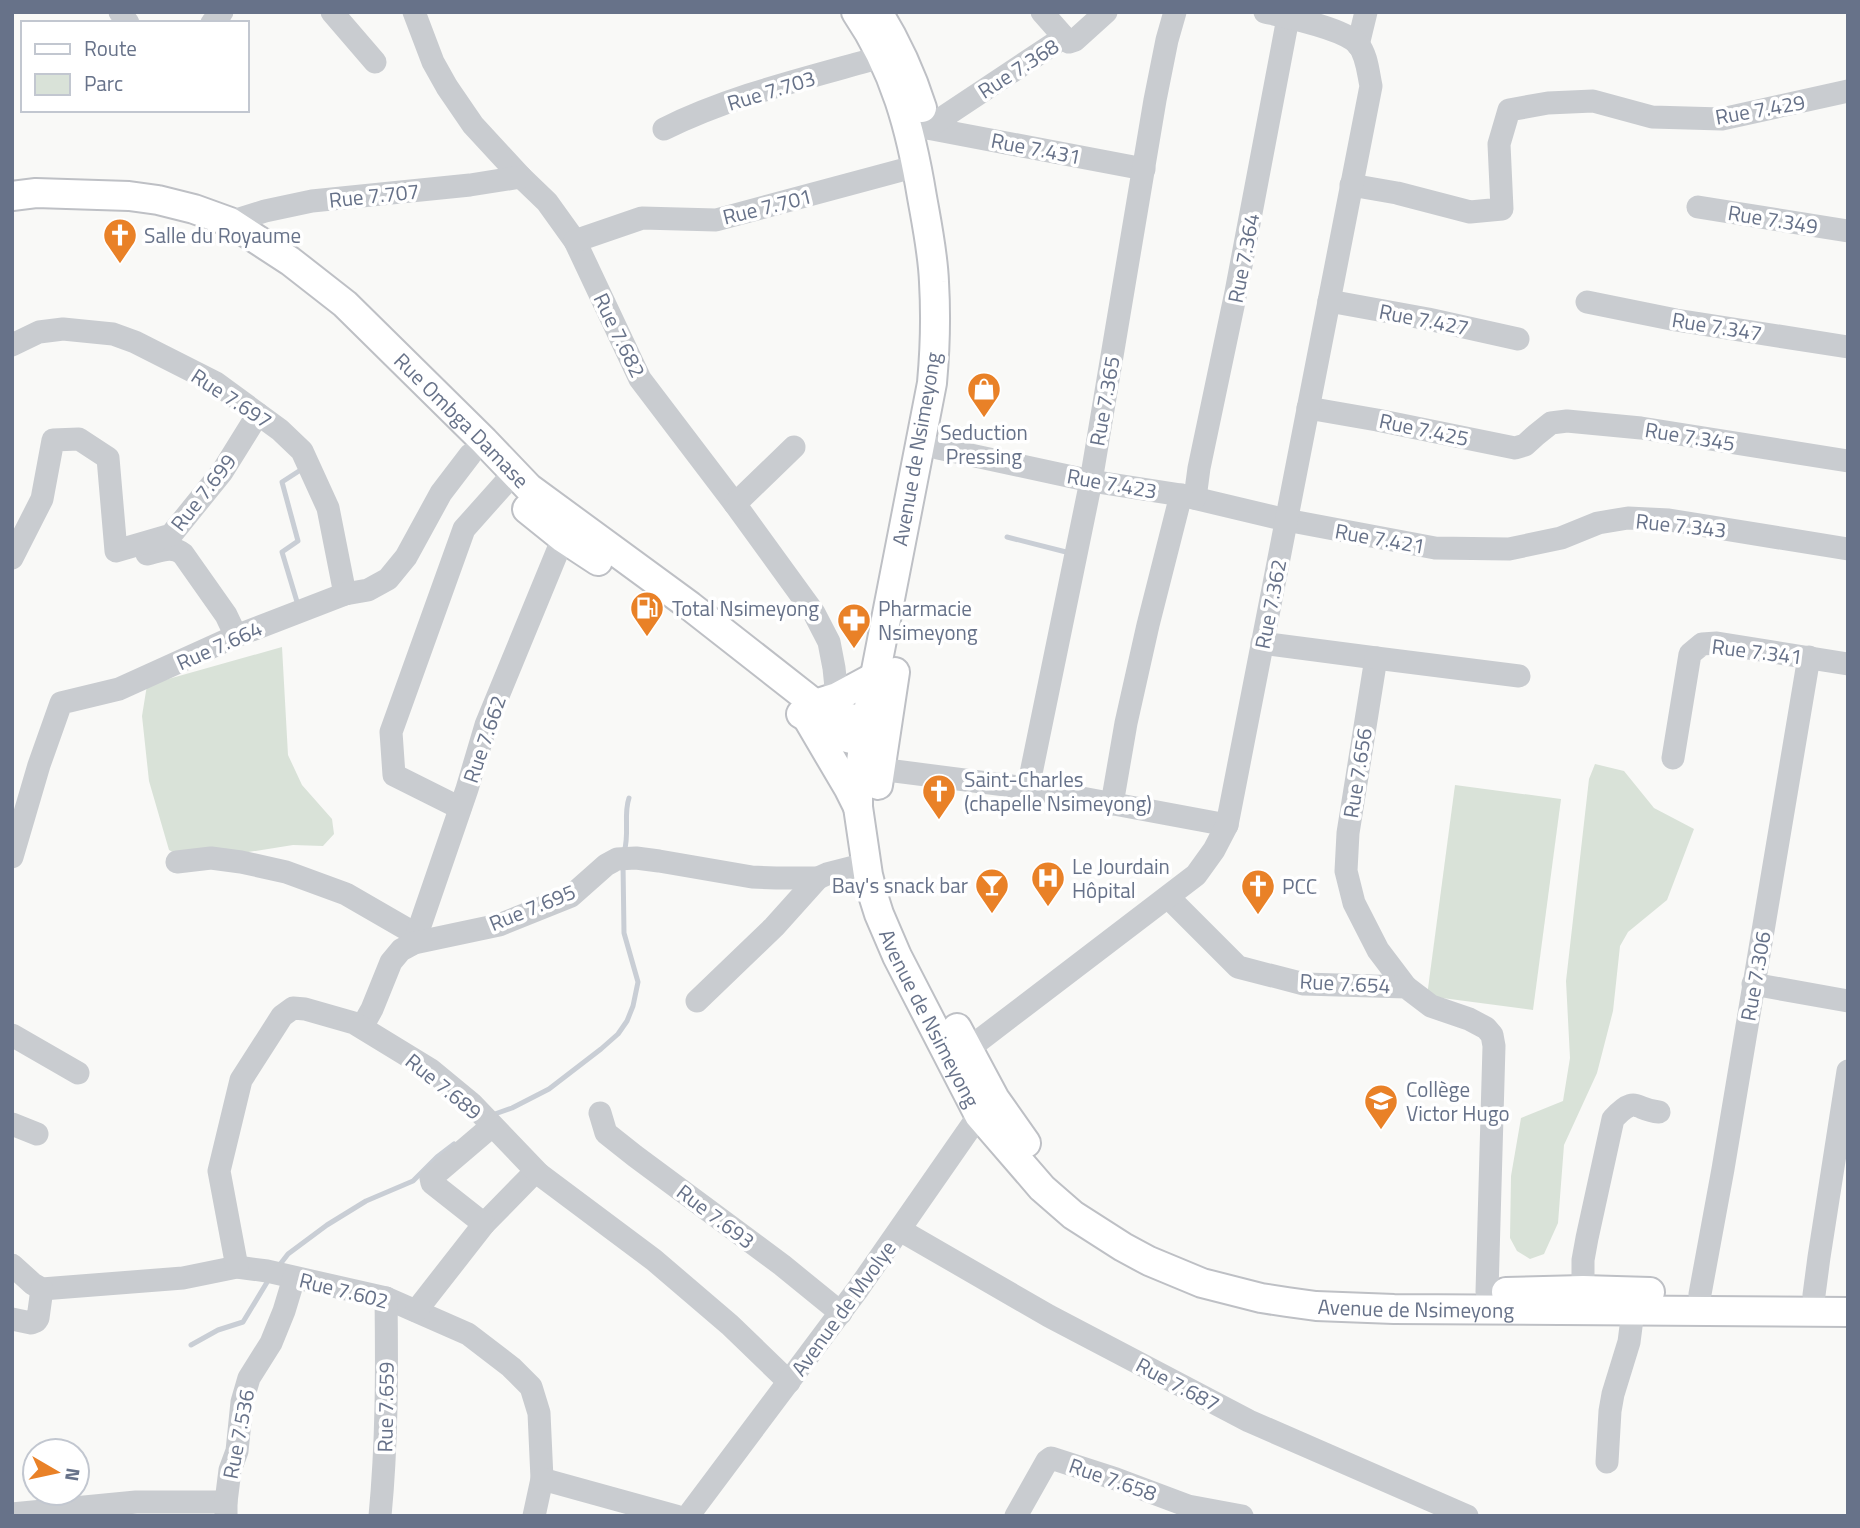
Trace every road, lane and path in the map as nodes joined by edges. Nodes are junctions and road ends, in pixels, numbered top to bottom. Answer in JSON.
{"nodes":[{"id":1,"x":332,"y":12,"type":"edge"},
{"id":2,"x":414,"y":12,"type":"edge"},
{"id":3,"x":856,"y":12,"type":"edge"},
{"id":4,"x":878,"y":12,"type":"edge"},
{"id":5,"x":1042,"y":12,"type":"edge"},
{"id":6,"x":1106,"y":12,"type":"edge"},
{"id":7,"x":1175,"y":12,"type":"edge"},
{"id":8,"x":1265,"y":12,"type":"edge"},
{"id":9,"x":1366,"y":12,"type":"edge"},
{"id":10,"x":1288,"y":18,"type":"junction"},
{"id":11,"x":1064,"y":37,"type":"junction"},
{"id":12,"x":1359,"y":45,"type":"junction"},
{"id":13,"x":881,"y":57,"type":"junction"},
{"id":14,"x":375,"y":62,"type":"dead end"},
{"id":15,"x":1848,"y":91,"type":"edge"},
{"id":16,"x":928,"y":128,"type":"junction"},
{"id":17,"x":664,"y":129,"type":"dead end"},
{"id":18,"x":917,"y":166,"type":"junction"},
{"id":19,"x":1144,"y":169,"type":"junction"},
{"id":20,"x":521,"y":177,"type":"junction"},
{"id":21,"x":1351,"y":185,"type":"junction"},
{"id":22,"x":12,"y":196,"type":"edge"},
{"id":23,"x":1698,"y":207,"type":"dead end"},
{"id":24,"x":12,"y":215,"type":"edge"},
{"id":25,"x":230,"y":222,"type":"junction"},
{"id":26,"x":1848,"y":231,"type":"edge"},
{"id":27,"x":575,"y":241,"type":"junction"},
{"id":28,"x":1329,"y":301,"type":"junction"},
{"id":29,"x":1587,"y":302,"type":"dead end"},
{"id":30,"x":1518,"y":339,"type":"dead end"},
{"id":31,"x":12,"y":345,"type":"edge"},
{"id":32,"x":1848,"y":347,"type":"edge"},
{"id":33,"x":1308,"y":408,"type":"junction"},
{"id":34,"x":258,"y":414,"type":"junction"},
{"id":35,"x":1536,"y":435,"type":"joint"},
{"id":36,"x":794,"y":447,"type":"dead end"},
{"id":37,"x":938,"y":448,"type":"junction"},
{"id":38,"x":470,"y":455,"type":"junction"},
{"id":39,"x":1848,"y":461,"type":"edge"},
{"id":40,"x":508,"y":480,"type":"junction"},
{"id":41,"x":1091,"y":481,"type":"junction"},
{"id":42,"x":1188,"y":497,"type":"junction"},
{"id":43,"x":735,"y":504,"type":"junction"},
{"id":44,"x":1286,"y":520,"type":"junction"},
{"id":45,"x":563,"y":538,"type":"junction"},
{"id":46,"x":1848,"y":549,"type":"edge"},
{"id":47,"x":1474,"y":550,"type":"joint"},
{"id":48,"x":12,"y":558,"type":"edge"},
{"id":49,"x":121,"y":560,"type":"dead end"},
{"id":50,"x":345,"y":594,"type":"junction"},
{"id":51,"x":236,"y":636,"type":"junction"},
{"id":52,"x":1262,"y":643,"type":"junction"},
{"id":53,"x":1809,"y":657,"type":"junction"},
{"id":54,"x":1376,"y":658,"type":"junction"},
{"id":55,"x":1848,"y":664,"type":"edge"},
{"id":56,"x":876,"y":676,"type":"junction"},
{"id":57,"x":1519,"y":676,"type":"dead end"},
{"id":58,"x":820,"y":707,"type":"junction"},
{"id":59,"x":876,"y":741,"type":"junction"},
{"id":60,"x":1673,"y":758,"type":"dead end"},
{"id":61,"x":1028,"y":788,"type":"junction"},
{"id":62,"x":1112,"y":804,"type":"junction"},
{"id":63,"x":858,"y":807,"type":"junction"},
{"id":64,"x":460,"y":808,"type":"junction"},
{"id":65,"x":1227,"y":825,"type":"junction"},
{"id":66,"x":12,"y":857,"type":"edge"},
{"id":67,"x":177,"y":863,"type":"dead end"},
{"id":68,"x":866,"y":864,"type":"junction"},
{"id":69,"x":818,"y":878,"type":"junction"},
{"id":70,"x":1168,"y":897,"type":"junction"},
{"id":71,"x":416,"y":939,"type":"junction"},
{"id":72,"x":1753,"y":984,"type":"junction"},
{"id":73,"x":1406,"y":987,"type":"junction"},
{"id":74,"x":698,"y":1001,"type":"dead end"},
{"id":75,"x":1848,"y":1001,"type":"edge"},
{"id":76,"x":362,"y":1027,"type":"junction"},
{"id":77,"x":12,"y":1035,"type":"edge"},
{"id":78,"x":968,"y":1049,"type":"junction"},
{"id":79,"x":1848,"y":1071,"type":"edge"},
{"id":80,"x":78,"y":1073,"type":"dead end"},
{"id":81,"x":987,"y":1107,"type":"junction"},
{"id":82,"x":1659,"y":1112,"type":"dead end"},
{"id":83,"x":600,"y":1113,"type":"dead end"},
{"id":84,"x":12,"y":1124,"type":"edge"},
{"id":85,"x":492,"y":1126,"type":"junction"},
{"id":86,"x":37,"y":1134,"type":"dead end"},
{"id":87,"x":539,"y":1174,"type":"junction"},
{"id":88,"x":484,"y":1224,"type":"junction"},
{"id":89,"x":900,"y":1230,"type":"junction"},
{"id":90,"x":12,"y":1265,"type":"edge"},
{"id":91,"x":237,"y":1267,"type":"junction"},
{"id":92,"x":294,"y":1278,"type":"junction"},
{"id":93,"x":42,"y":1289,"type":"junction"},
{"id":94,"x":1583,"y":1290,"type":"junction"},
{"id":95,"x":1487,"y":1292,"type":"junction"},
{"id":96,"x":1700,"y":1294,"type":"junction"},
{"id":97,"x":1814,"y":1295,"type":"junction"},
{"id":98,"x":1848,"y":1296,"type":"edge"},
{"id":99,"x":386,"y":1298,"type":"junction"},
{"id":100,"x":416,"y":1311,"type":"junction"},
{"id":101,"x":1633,"y":1311,"type":"junction"},
{"id":102,"x":841,"y":1312,"type":"junction"},
{"id":103,"x":1848,"y":1312,"type":"edge"},
{"id":104,"x":12,"y":1319,"type":"edge"},
{"id":105,"x":789,"y":1382,"type":"junction"},
{"id":106,"x":1607,"y":1462,"type":"dead end"},
{"id":107,"x":542,"y":1479,"type":"junction"},
{"id":108,"x":226,"y":1509,"type":"edge"},
{"id":109,"x":12,"y":1514,"type":"edge"},
{"id":110,"x":380,"y":1516,"type":"edge"},
{"id":111,"x":534,"y":1516,"type":"edge"},
{"id":112,"x":676,"y":1516,"type":"edge"},
{"id":113,"x":688,"y":1516,"type":"edge"},
{"id":114,"x":1016,"y":1516,"type":"edge"},
{"id":115,"x":1242,"y":1516,"type":"edge"},
{"id":116,"x":1467,"y":1516,"type":"edge"}],
"edges":[{"from":1,"to":14,"type":"street"},
{"from":2,"to":20,"type":"street","name":"Rue 7.682"},
{"from":3,"to":13,"type":"main road","name":"Avenue de Nsimeyong"},
{"from":4,"to":16,"type":"main road","name":"Avenue de Nsimeyong"},
{"from":5,"to":11,"type":"street"},
{"from":6,"to":11,"type":"street","name":"Rue 7.368"},
{"from":7,"to":19,"type":"street","name":"Rue 7.365"},
{"from":8,"to":10,"type":"street"},
{"from":9,"to":12,"type":"street"},
{"from":10,"to":12,"type":"street"},
{"from":10,"to":42,"type":"street","name":"Rue 7.364"},
{"from":11,"to":16,"type":"street","name":"Rue 7.368"},
{"from":12,"to":21,"type":"street","name":"Rue 7.362"},
{"from":13,"to":17,"type":"street","name":"Rue 7.703"},
{"from":13,"to":18,"type":"main road","name":"Avenue de Nsimeyong"},
{"from":15,"to":21,"type":"street","name":"Rue 7.429"},
{"from":16,"to":19,"type":"street","name":"Rue 7.431"},
{"from":16,"to":37,"type":"main road","name":"Avenue de Nsimeyong"},
{"from":18,"to":27,"type":"street","name":"Rue 7.701"},
{"from":18,"to":56,"type":"main road","name":"Avenue de Nsimeyong"},
{"from":19,"to":41,"type":"street","name":"Rue 7.365"},
{"from":20,"to":25,"type":"street","name":"Rue 7.707"},
{"from":20,"to":27,"type":"street","name":"Rue 7.682"},
{"from":21,"to":28,"type":"street","name":"Rue 7.362"},
{"from":22,"to":25,"type":"main road","name":"Rue Ombga Damase"},
{"from":23,"to":26,"type":"street","name":"Rue 7.349"},
{"from":24,"to":38,"type":"main road","name":"Rue Ombga Damase"},
{"from":25,"to":40,"type":"main road","name":"Rue Ombga Damase"},
{"from":27,"to":43,"type":"street","name":"Rue 7.682"},
{"from":28,"to":30,"type":"street","name":"Rue 7.427"},
{"from":28,"to":33,"type":"street","name":"Rue 7.362"},
{"from":29,"to":32,"type":"street","name":"Rue 7.347"},
{"from":31,"to":34,"type":"street","name":"Rue 7.697"},
{"from":33,"to":35,"type":"street","name":"Rue 7.425"},
{"from":33,"to":44,"type":"street","name":"Rue 7.362"},
{"from":34,"to":48,"type":"street","name":"Rue 7.699"},
{"from":34,"to":50,"type":"street","name":"Rue 7.697"},
{"from":35,"to":39,"type":"street","name":"Rue 7.345"},
{"from":36,"to":43,"type":"street"},
{"from":37,"to":41,"type":"street","name":"Rue 7.423"},
{"from":37,"to":59,"type":"main road","name":"Avenue de Nsimeyong"},
{"from":38,"to":40,"type":"main road","name":"Rue Ombga Damase"},
{"from":38,"to":50,"type":"street","name":"Rue 7.664"},
{"from":40,"to":45,"type":"main road","name":"Rue Ombga Damase"},
{"from":40,"to":58,"type":"main road","name":"Rue Ombga Damase"},
{"from":40,"to":64,"type":"street"},
{"from":41,"to":42,"type":"street","name":"Rue 7.423"},
{"from":41,"to":61,"type":"street","name":"Rue 7.365"},
{"from":42,"to":44,"type":"street","name":"Rue 7.423"},
{"from":42,"to":62,"type":"street","name":"Rue 7.364"},
{"from":43,"to":58,"type":"street","name":"Rue 7.682"},
{"from":44,"to":47,"type":"street","name":"Rue 7.421"},
{"from":44,"to":52,"type":"street","name":"Rue 7.362"},
{"from":45,"to":58,"type":"main road","name":"Rue Ombga Damase"},
{"from":45,"to":64,"type":"street","name":"Rue 7.662"},
{"from":46,"to":47,"type":"street","name":"Rue 7.343"},
{"from":49,"to":51,"type":"street"},
{"from":50,"to":51,"type":"street","name":"Rue 7.664"},
{"from":51,"to":66,"type":"street","name":"Rue 7.664"},
{"from":52,"to":54,"type":"street"},
{"from":52,"to":65,"type":"street","name":"Rue 7.362"},
{"from":53,"to":55,"type":"street","name":"Rue 7.341"},
{"from":53,"to":60,"type":"street","name":"Rue 7.341"},
{"from":53,"to":72,"type":"street","name":"Rue 7.306"},
{"from":54,"to":57,"type":"street"},
{"from":54,"to":73,"type":"street","name":"Rue 7.656"},
{"from":56,"to":58,"type":"main road"},
{"from":56,"to":59,"type":"main road","name":"Avenue de Nsimeyong"},
{"from":58,"to":59,"type":"main road","name":"Rue Ombga Damase"},
{"from":58,"to":63,"type":"main road"},
{"from":59,"to":61,"type":"street"},
{"from":59,"to":63,"type":"main road","name":"Avenue de Nsimeyong"},
{"from":59,"to":78,"type":"main road","name":"Avenue de Nsimeyong"},
{"from":61,"to":62,"type":"street"},
{"from":62,"to":65,"type":"street"},
{"from":63,"to":68,"type":"main road","name":"Avenue de Nsimeyong"},
{"from":64,"to":71,"type":"street","name":"Rue 7.662"},
{"from":65,"to":70,"type":"street","name":"Rue 7.362"},
{"from":67,"to":71,"type":"street"},
{"from":68,"to":69,"type":"street","name":"Rue 7.695"},
{"from":68,"to":81,"type":"main road","name":"Avenue de Nsimeyong"},
{"from":69,"to":71,"type":"street","name":"Rue 7.695"},
{"from":69,"to":74,"type":"street"},
{"from":70,"to":73,"type":"street","name":"Rue 7.654"},
{"from":70,"to":78,"type":"street","name":"Rue 7.362"},
{"from":71,"to":76,"type":"street"},
{"from":72,"to":75,"type":"street"},
{"from":72,"to":96,"type":"street","name":"Rue 7.306"},
{"from":73,"to":95,"type":"street","name":"Rue 7.654"},
{"from":76,"to":85,"type":"street","name":"Rue 7.689"},
{"from":76,"to":91,"type":"street","name":"Rue 7.689"},
{"from":77,"to":80,"type":"street"},
{"from":78,"to":81,"type":"main road","name":"Avenue de Nsimeyong"},
{"from":79,"to":97,"type":"street"},
{"from":81,"to":89,"type":"street","name":"Avenue de Mvolye"},
{"from":81,"to":95,"type":"main road","name":"Avenue de Nsimeyong"},
{"from":81,"to":101,"type":"main road","name":"Avenue de Nsimeyong"},
{"from":82,"to":94,"type":"street"},
{"from":83,"to":102,"type":"street","name":"Rue 7.693"},
{"from":84,"to":86,"type":"street"},
{"from":85,"to":87,"type":"street","name":"Rue 7.689"},
{"from":85,"to":88,"type":"street"},
{"from":87,"to":88,"type":"street"},
{"from":87,"to":105,"type":"street","name":"Rue 7.689"},
{"from":88,"to":100,"type":"street"},
{"from":89,"to":102,"type":"street","name":"Avenue de Mvolye"},
{"from":89,"to":116,"type":"street","name":"Rue 7.687"},
{"from":90,"to":93,"type":"street"},
{"from":91,"to":92,"type":"street","name":"Rue 7.602"},
{"from":91,"to":93,"type":"street","name":"Rue 7.602"},
{"from":92,"to":99,"type":"street","name":"Rue 7.602"},
{"from":92,"to":108,"type":"street","name":"Rue 7.536"},
{"from":93,"to":104,"type":"street"},
{"from":94,"to":95,"type":"main road","name":"Avenue de Nsimeyong"},
{"from":94,"to":96,"type":"main road","name":"Avenue de Nsimeyong"},
{"from":96,"to":97,"type":"main road","name":"Avenue de Nsimeyong"},
{"from":97,"to":98,"type":"main road","name":"Avenue de Nsimeyong"},
{"from":99,"to":100,"type":"street","name":"Rue 7.602"},
{"from":99,"to":110,"type":"street","name":"Rue 7.659"},
{"from":100,"to":107,"type":"street","name":"Rue 7.602"},
{"from":101,"to":103,"type":"main road","name":"Avenue de Nsimeyong"},
{"from":101,"to":106,"type":"street"},
{"from":102,"to":105,"type":"street","name":"Avenue de Mvolye"},
{"from":105,"to":113,"type":"street","name":"Avenue de Mvolye"},
{"from":107,"to":111,"type":"street","name":"Rue 7.602"},
{"from":107,"to":112,"type":"street"},
{"from":108,"to":109,"type":"street"},
{"from":114,"to":115,"type":"street","name":"Rue 7.658"}]}
